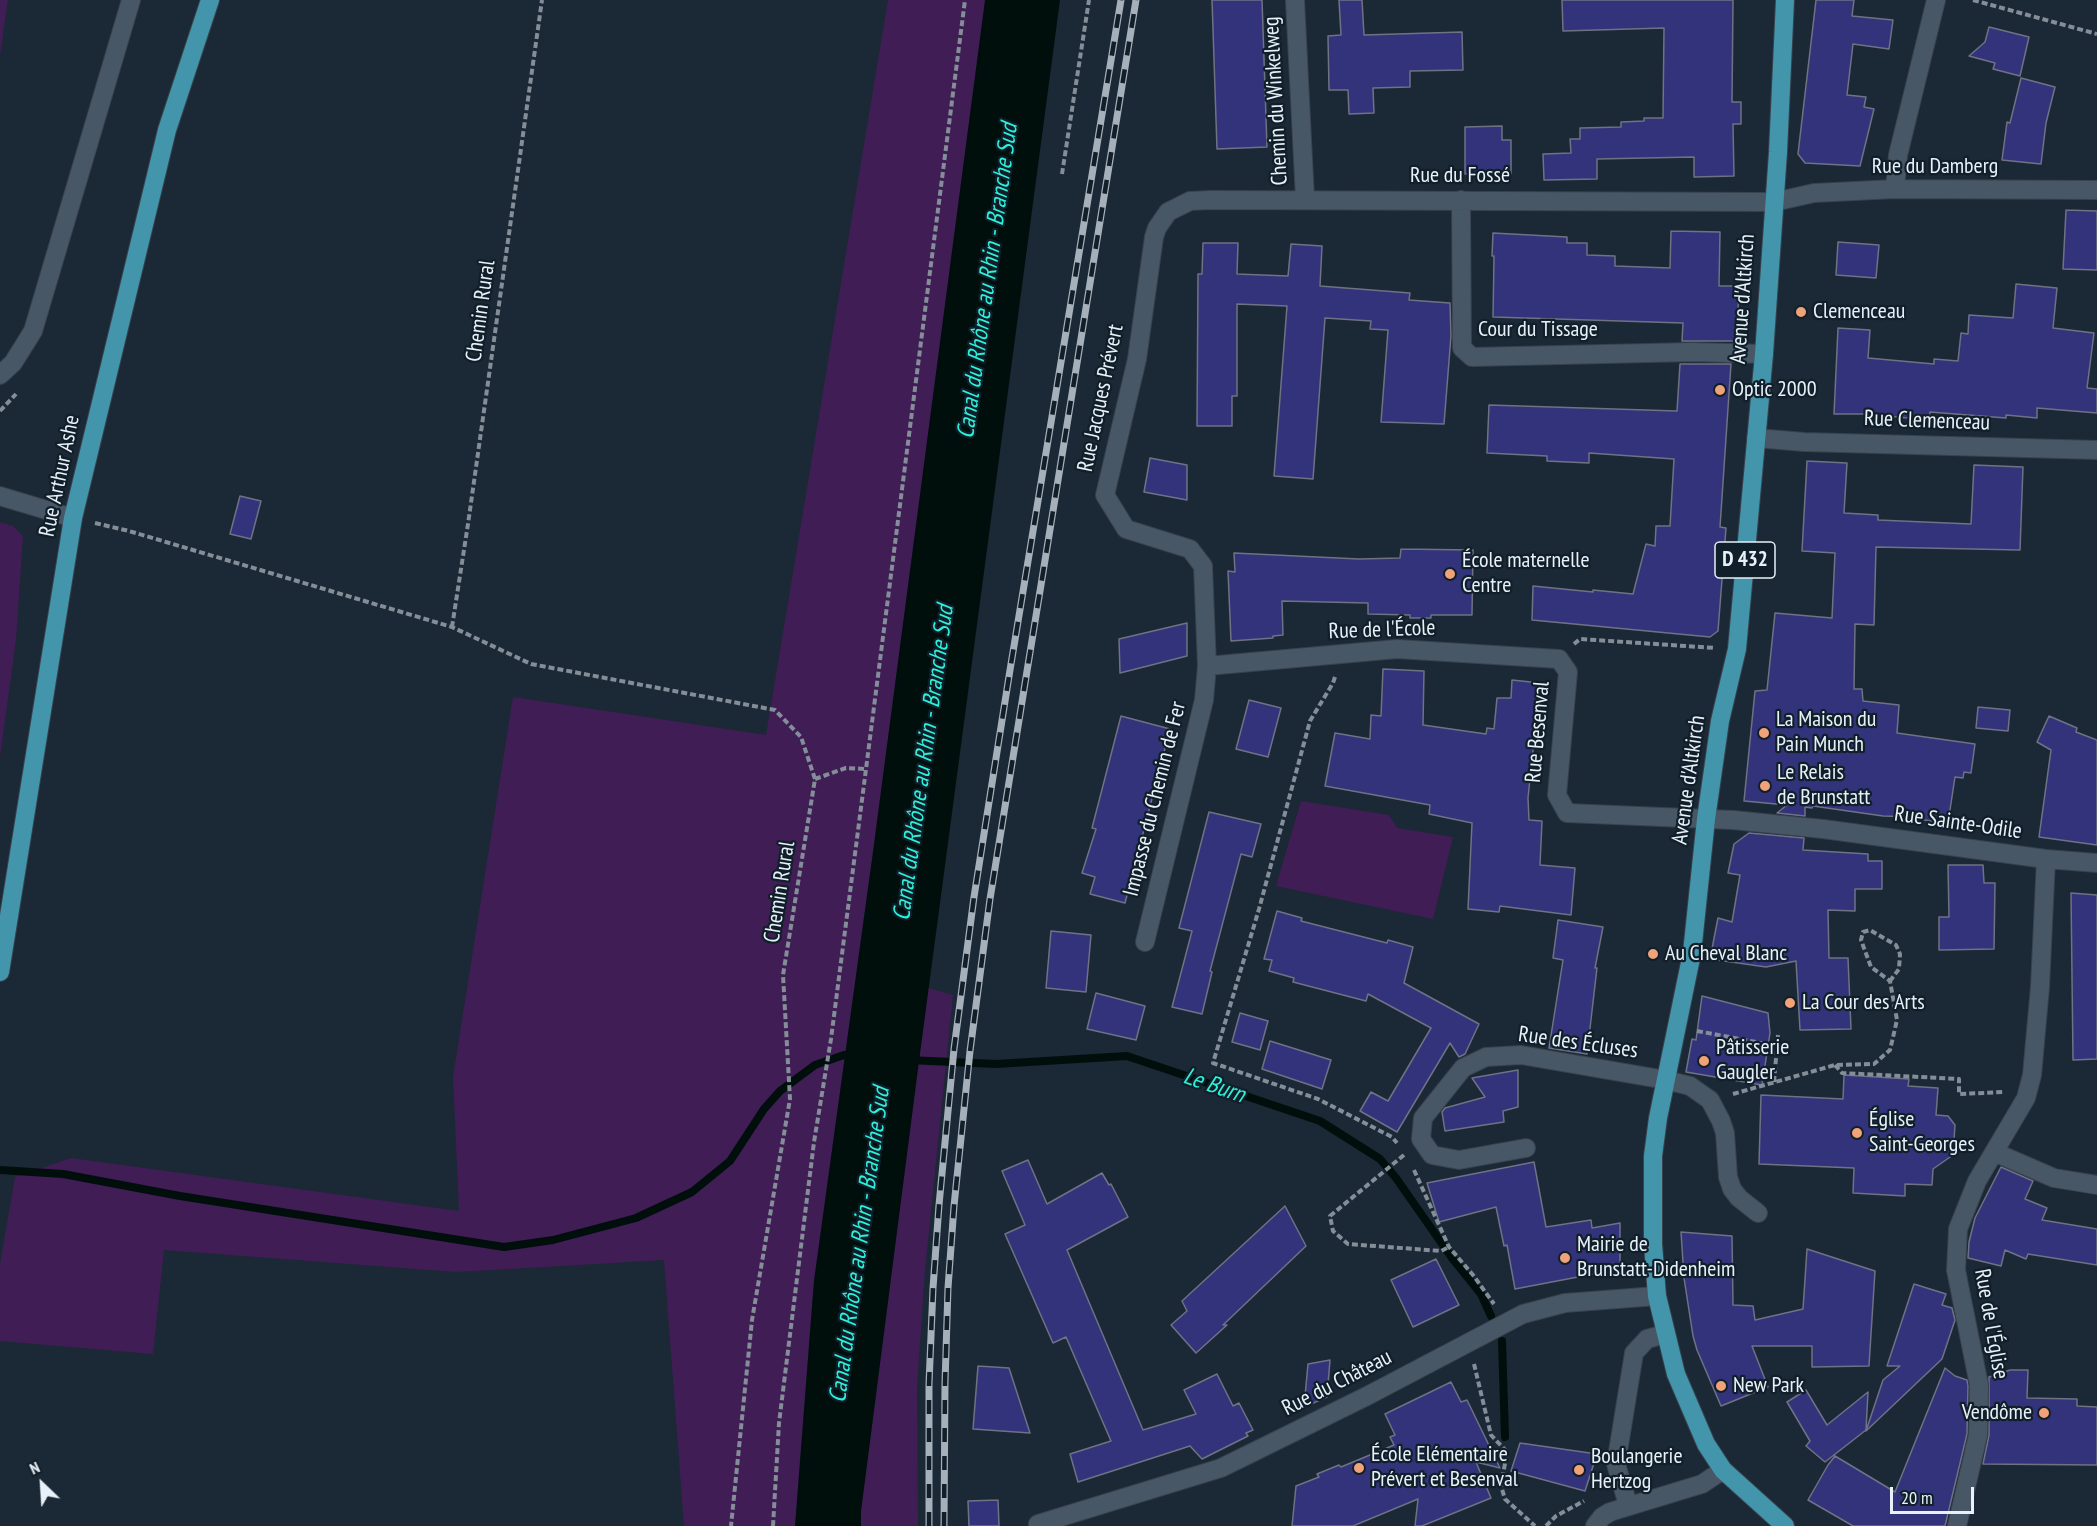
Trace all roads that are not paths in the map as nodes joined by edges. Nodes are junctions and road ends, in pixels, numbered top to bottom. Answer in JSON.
{"nodes":[{"id":1,"x":132,"y":0,"type":"edge"},
{"id":2,"x":210,"y":0,"type":"edge"},
{"id":3,"x":1295,"y":0,"type":"edge"},
{"id":4,"x":1785,"y":0,"type":"edge"},
{"id":5,"x":1936,"y":0,"type":"edge"},
{"id":6,"x":1895,"y":189,"type":"junction"},
{"id":7,"x":2097,"y":190,"type":"edge"},
{"id":8,"x":1305,"y":199,"type":"junction"},
{"id":9,"x":1461,"y":200,"type":"junction"},
{"id":10,"x":1774,"y":202,"type":"junction"},
{"id":11,"x":1156,"y":228,"type":"joint"},
{"id":12,"x":1764,"y":354,"type":"junction"},
{"id":13,"x":0,"y":375,"type":"edge"},
{"id":14,"x":1756,"y":438,"type":"junction"},
{"id":15,"x":2097,"y":450,"type":"edge"},
{"id":16,"x":0,"y":496,"type":"edge"},
{"id":17,"x":73,"y":518,"type":"junction"},
{"id":18,"x":1559,"y":659,"type":"joint"},
{"id":19,"x":1206,"y":666,"type":"junction"},
{"id":20,"x":1706,"y":819,"type":"junction"},
{"id":21,"x":2046,"y":859,"type":"junction"},
{"id":22,"x":2097,"y":863,"type":"edge"},
{"id":23,"x":1145,"y":942,"type":"dead end"},
{"id":24,"x":0,"y":972,"type":"edge"},
{"id":25,"x":1666,"y":1080,"type":"junction"},
{"id":26,"x":1526,"y":1148,"type":"dead end"},
{"id":27,"x":1994,"y":1152,"type":"junction"},
{"id":28,"x":2097,"y":1185,"type":"edge"},
{"id":29,"x":1758,"y":1213,"type":"dead end"},
{"id":30,"x":1657,"y":1296,"type":"junction"},
{"id":31,"x":1665,"y":1334,"type":"junction"},
{"id":32,"x":1723,"y":1470,"type":"junction"},
{"id":33,"x":1628,"y":1505,"type":"junction"},
{"id":34,"x":1038,"y":1524,"type":"dead end"},
{"id":35,"x":1786,"y":1525,"type":"edge"},
{"id":36,"x":1594,"y":1526,"type":"edge"},
{"id":37,"x":1957,"y":1526,"type":"edge"}],
"edges":[{"from":1,"to":13,"type":"street"},
{"from":2,"to":17,"type":"main road","name":"Rue Arthur Ashe"},
{"from":3,"to":8,"type":"street","name":"Chemin du Winkelweg"},
{"from":4,"to":10,"type":"main road","name":"Avenue d'Altkirch","number":"D 432"},
{"from":5,"to":6,"type":"street"},
{"from":6,"to":7,"type":"street","name":"Rue du Damberg"},
{"from":6,"to":10,"type":"street","name":"Rue du Damberg"},
{"from":8,"to":9,"type":"street","name":"Rue du Fossé"},
{"from":8,"to":11,"type":"street","name":"Rue du Fossé"},
{"from":9,"to":10,"type":"street","name":"Rue du Fossé"},
{"from":9,"to":12,"type":"street","name":"Cour du Tissage"},
{"from":10,"to":12,"type":"main road","name":"Avenue d'Altkirch","number":"D 432"},
{"from":11,"to":19,"type":"street","name":"Rue Jacques Prévert"},
{"from":12,"to":14,"type":"main road","name":"Avenue d'Altkirch","number":"D 432"},
{"from":14,"to":15,"type":"street","name":"Rue Clemenceau"},
{"from":14,"to":20,"type":"main road","name":"Avenue d'Altkirch","number":"D 432"},
{"from":16,"to":17,"type":"street"},
{"from":17,"to":24,"type":"main road","name":"Rue Arthur Ashe"},
{"from":18,"to":19,"type":"street","name":"Rue de l'École"},
{"from":18,"to":20,"type":"street","name":"Rue Besenval"},
{"from":19,"to":23,"type":"street","name":"Impasse du Chemin de Fer"},
{"from":20,"to":21,"type":"street","name":"Rue Sainte-Odile"},
{"from":20,"to":25,"type":"main road","name":"Avenue d'Altkirch","number":"D 432"},
{"from":21,"to":22,"type":"street","name":"Rue Sainte-Odile"},
{"from":21,"to":27,"type":"street","name":"Rue de l'Église"},
{"from":25,"to":26,"type":"street","name":"Rue des Écluses"},
{"from":25,"to":29,"type":"street","name":"Rue des Écluses"},
{"from":25,"to":30,"type":"main road","name":"Avenue d'Altkirch","number":"D 432"},
{"from":27,"to":28,"type":"street"},
{"from":27,"to":37,"type":"street","name":"Rue de l'Église"},
{"from":30,"to":31,"type":"main road","name":"Avenue d'Altkirch","number":"D 432"},
{"from":30,"to":34,"type":"street","name":"Rue du Château"},
{"from":31,"to":32,"type":"main road","name":"Avenue d'Altkirch","number":"D 432"},
{"from":31,"to":33,"type":"street"},
{"from":32,"to":33,"type":"street"},
{"from":32,"to":35,"type":"main road","name":"Avenue d'Altkirch","number":"D 432"},
{"from":33,"to":36,"type":"street"}]}
